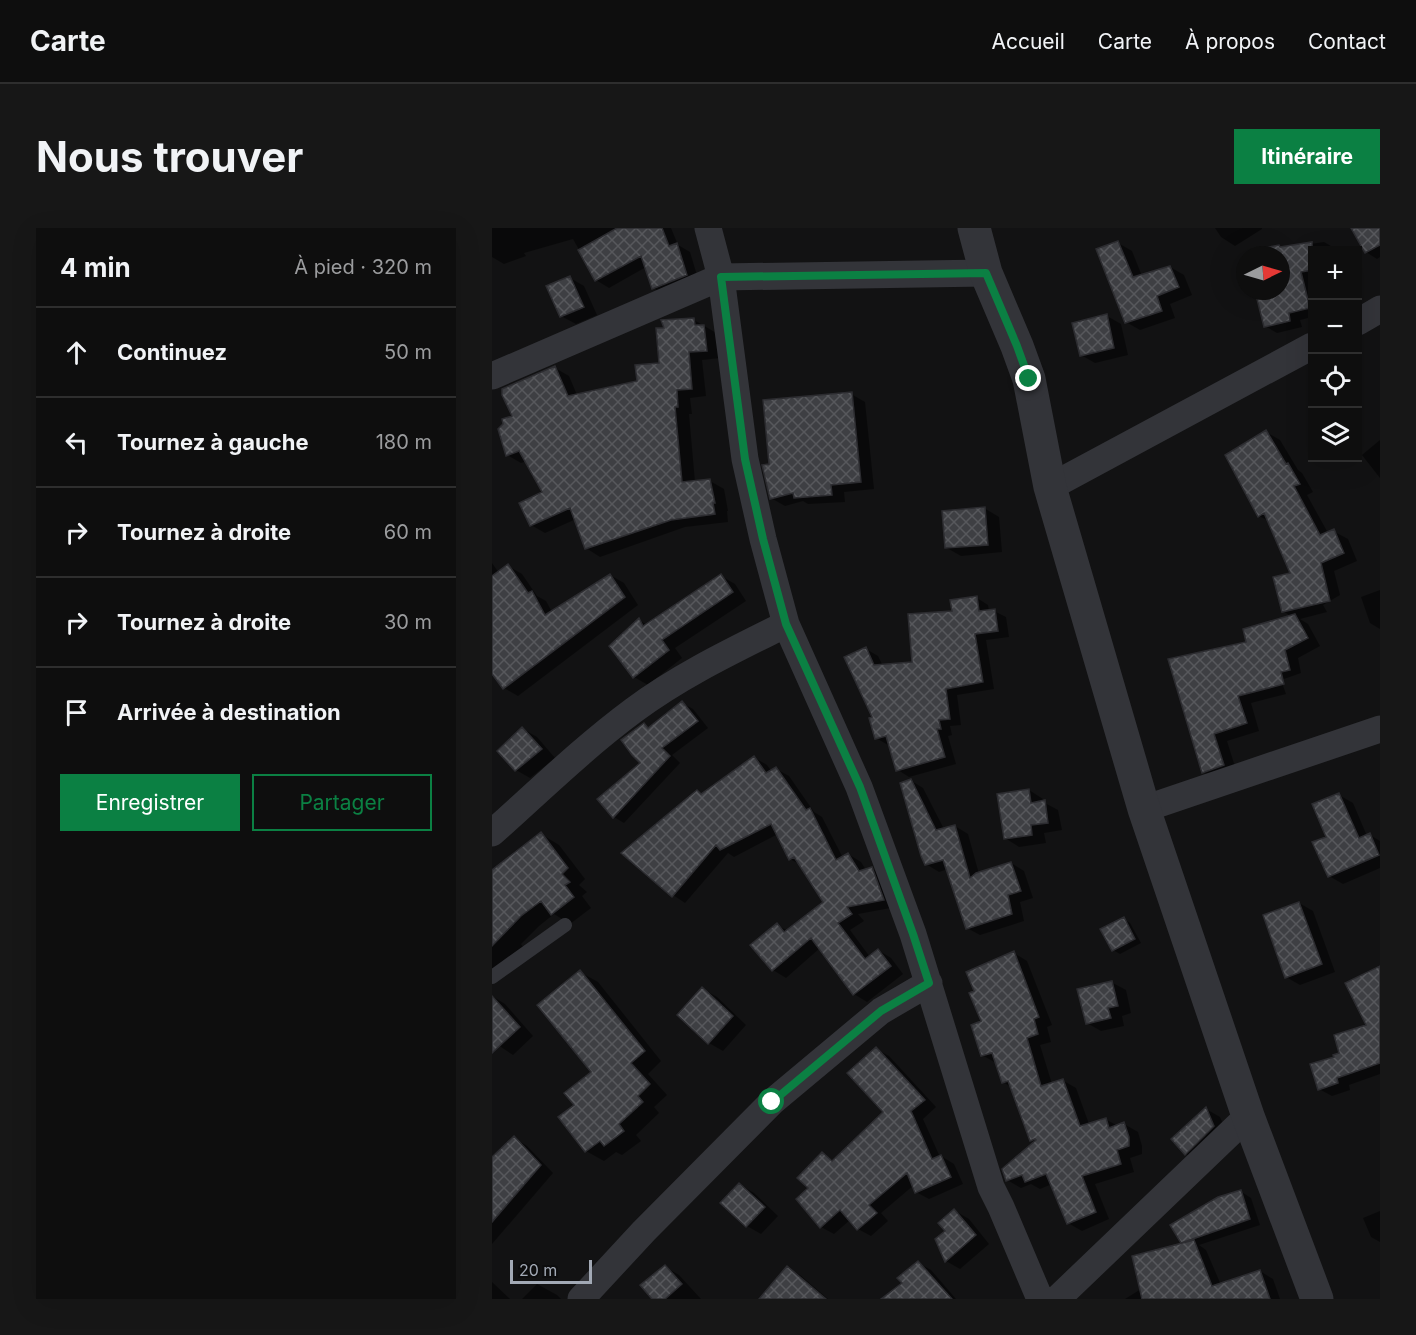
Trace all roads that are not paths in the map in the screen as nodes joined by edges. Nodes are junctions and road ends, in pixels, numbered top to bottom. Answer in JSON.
{"nodes":[{"id":1,"x":708,"y":228,"type":"edge"},
{"id":2,"x":974,"y":228,"type":"edge"},
{"id":3,"x":986,"y":273,"type":"junction"},
{"id":4,"x":721,"y":277,"type":"junction"},
{"id":5,"x":1380,"y":309,"type":"edge"},
{"id":6,"x":1362,"y":320,"type":"edge"},
{"id":7,"x":1308,"y":348,"type":"edge"},
{"id":8,"x":492,"y":376,"type":"edge"},
{"id":9,"x":1050,"y":487,"type":"junction"},
{"id":10,"x":786,"y":624,"type":"junction"},
{"id":11,"x":1380,"y":729,"type":"edge"},
{"id":12,"x":1144,"y":809,"type":"junction"},
{"id":13,"x":492,"y":833,"type":"edge"},
{"id":14,"x":564,"y":925,"type":"dead end"},
{"id":15,"x":492,"y":977,"type":"edge"},
{"id":16,"x":929,"y":983,"type":"junction"},
{"id":17,"x":1248,"y":1116,"type":"junction"},
{"id":18,"x":582,"y":1299,"type":"edge"},
{"id":19,"x":1040,"y":1299,"type":"edge"},
{"id":20,"x":1057,"y":1299,"type":"edge"},
{"id":21,"x":1317,"y":1299,"type":"edge"}],
"edges":[{"from":1,"to":4,"type":"street"},
{"from":2,"to":3,"type":"street"},
{"from":3,"to":4,"type":"street"},
{"from":3,"to":9,"type":"street"},
{"from":4,"to":8,"type":"street"},
{"from":4,"to":10,"type":"street"},
{"from":5,"to":6,"type":"street"},
{"from":7,"to":9,"type":"street"},
{"from":9,"to":12,"type":"street"},
{"from":10,"to":13,"type":"street"},
{"from":10,"to":16,"type":"street"},
{"from":11,"to":12,"type":"street"},
{"from":12,"to":17,"type":"street"},
{"from":14,"to":15,"type":"lane"},
{"from":16,"to":18,"type":"street"},
{"from":16,"to":19,"type":"street"},
{"from":17,"to":20,"type":"street"},
{"from":17,"to":21,"type":"street"}]}
